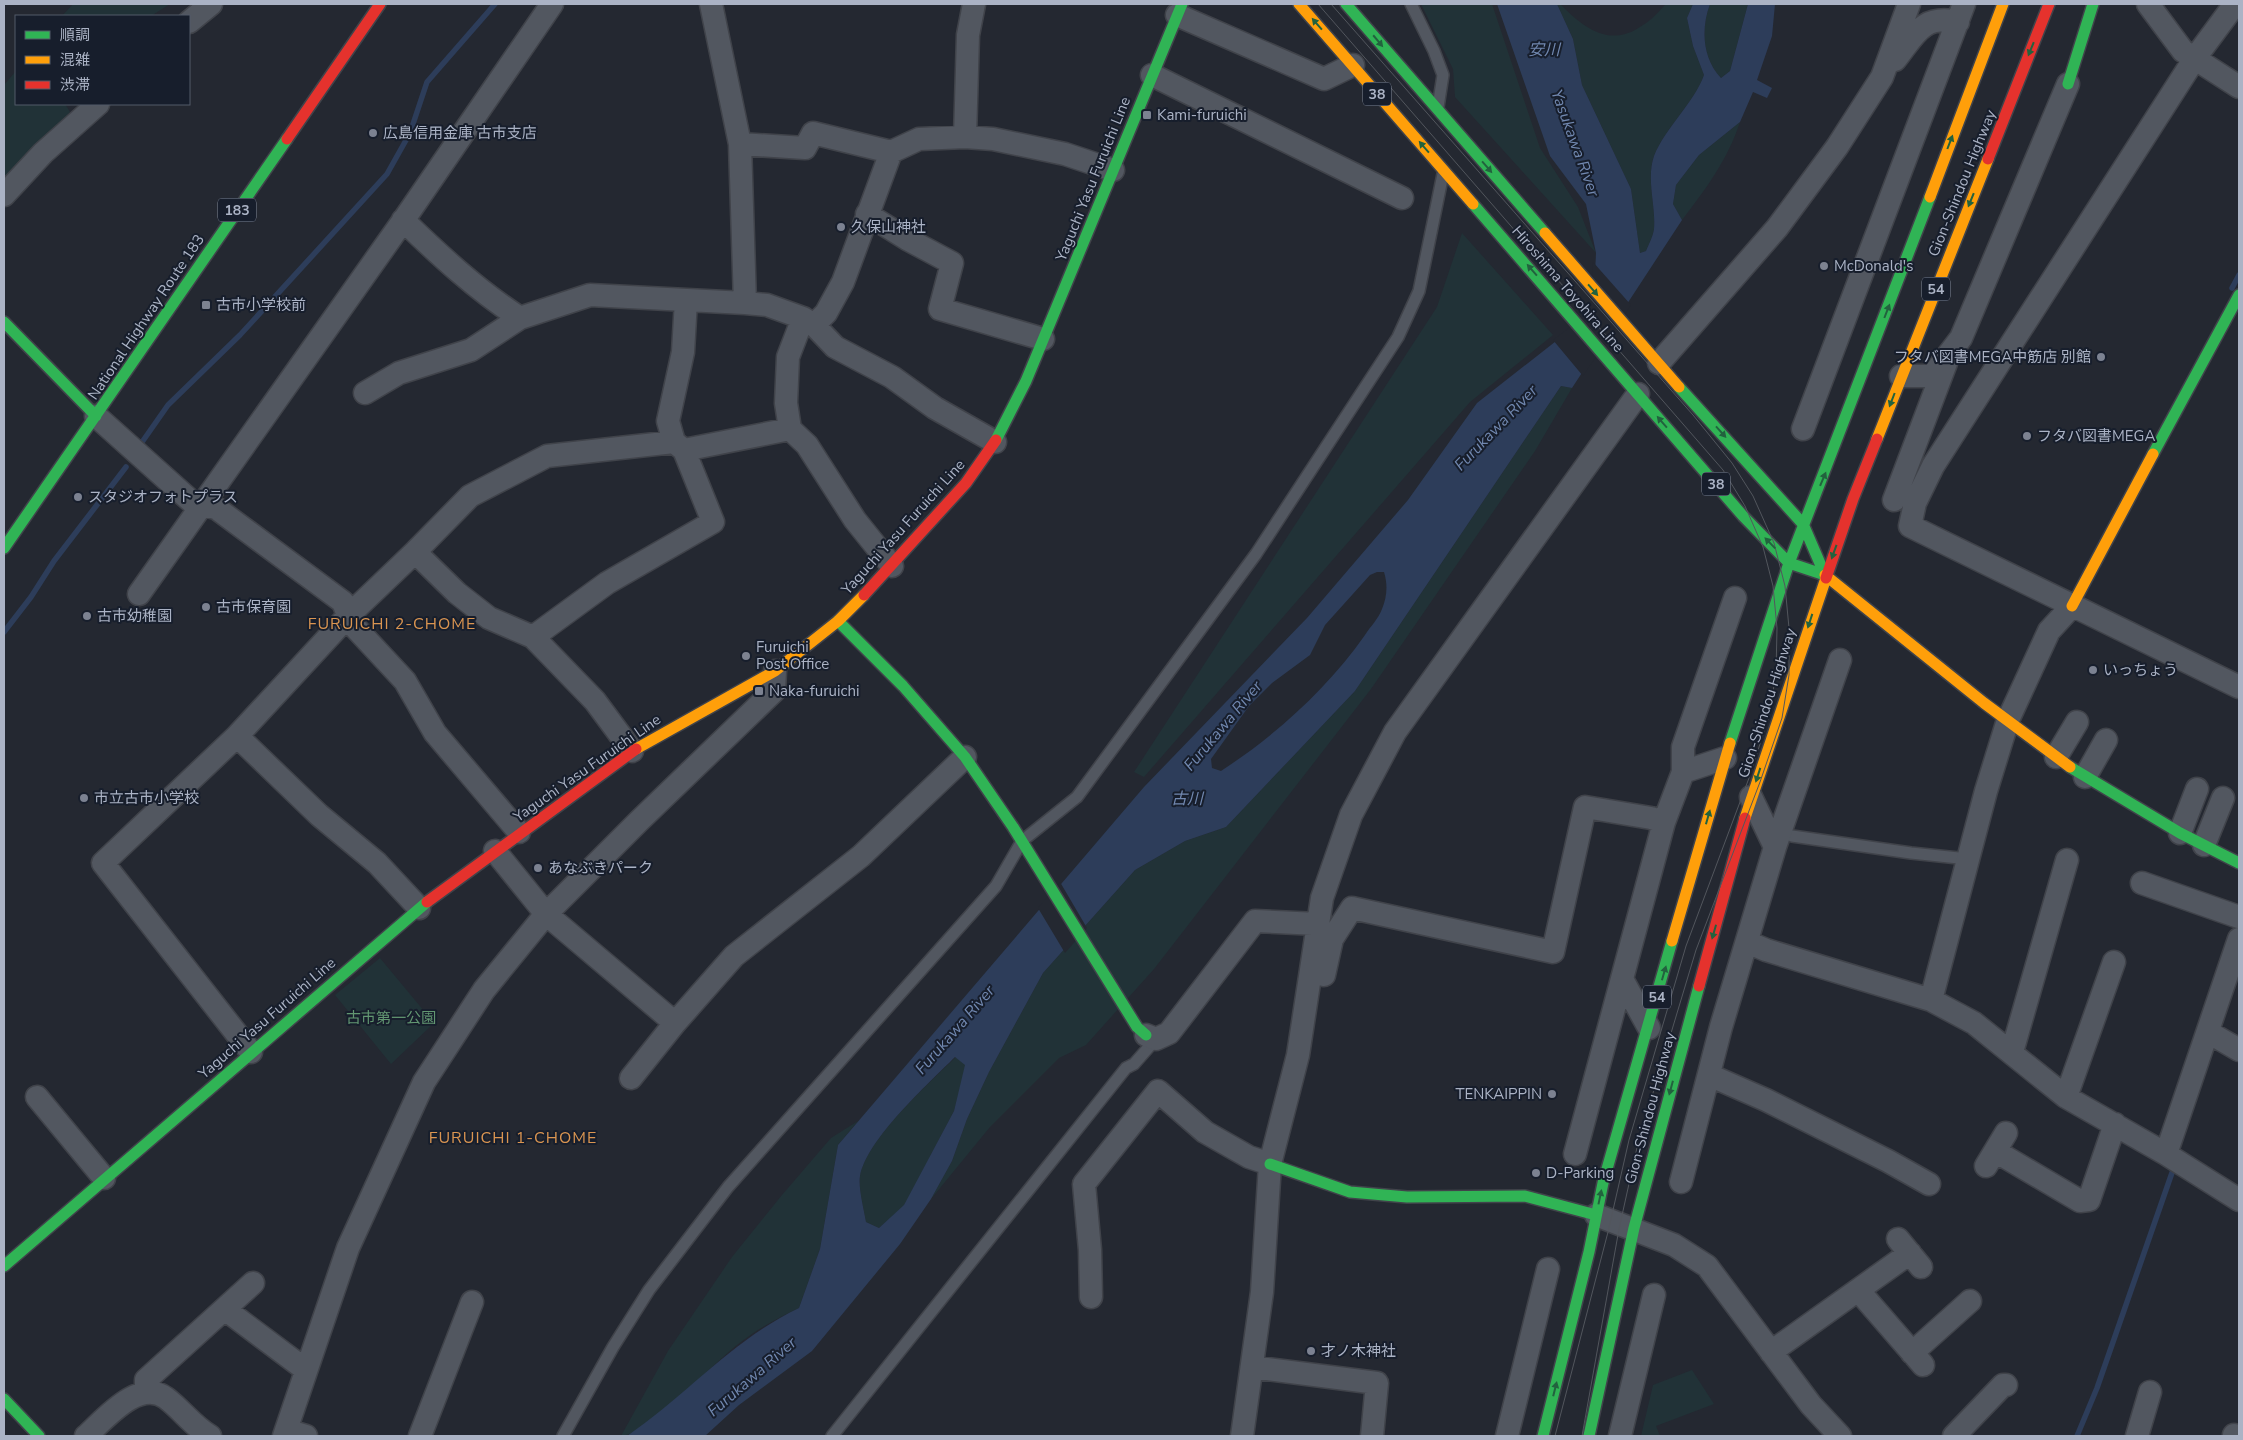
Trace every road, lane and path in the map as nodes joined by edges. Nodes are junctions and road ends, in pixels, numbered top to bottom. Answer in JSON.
{"nodes":[{"id":1,"x":211,"y":4,"type":"edge"},
{"id":2,"x":380,"y":4,"type":"edge"},
{"id":3,"x":552,"y":4,"type":"edge"},
{"id":4,"x":711,"y":4,"type":"edge"},
{"id":5,"x":974,"y":4,"type":"edge"},
{"id":6,"x":1299,"y":4,"type":"edge"},
{"id":7,"x":1346,"y":4,"type":"edge"},
{"id":8,"x":1411,"y":4,"type":"edge"},
{"id":9,"x":1909,"y":4,"type":"edge"},
{"id":10,"x":2003,"y":4,"type":"edge"},
{"id":11,"x":2049,"y":4,"type":"edge"},
{"id":12,"x":2093,"y":4,"type":"edge"},
{"id":13,"x":2148,"y":4,"type":"edge"},
{"id":14,"x":2235,"y":4,"type":"edge"},
{"id":15,"x":1179,"y":9,"type":"edge"},
{"id":16,"x":1961,"y":13,"type":"edge"},
{"id":17,"x":190,"y":21,"type":"edge"},
{"id":18,"x":2195,"y":58,"type":"junction"},
{"id":19,"x":1352,"y":65,"type":"junction"},
{"id":20,"x":1152,"y":75,"type":"junction"},
{"id":21,"x":1883,"y":75,"type":"junction"},
{"id":22,"x":2068,"y":84,"type":"joint"},
{"id":23,"x":2239,"y":86,"type":"edge"},
{"id":24,"x":97,"y":105,"type":"edge"},
{"id":25,"x":1437,"y":111,"type":"junction"},
{"id":26,"x":965,"y":137,"type":"junction"},
{"id":27,"x":740,"y":144,"type":"junction"},
{"id":28,"x":892,"y":152,"type":"junction"},
{"id":29,"x":1443,"y":169,"type":"junction"},
{"id":30,"x":1113,"y":170,"type":"junction"},
{"id":31,"x":4,"y":195,"type":"edge"},
{"id":32,"x":1402,"y":198,"type":"dead end"},
{"id":33,"x":867,"y":214,"type":"junction"},
{"id":34,"x":403,"y":220,"type":"junction"},
{"id":35,"x":2239,"y":295,"type":"edge"},
{"id":36,"x":686,"y":300,"type":"junction"},
{"id":37,"x":745,"y":303,"type":"junction"},
{"id":38,"x":520,"y":318,"type":"junction"},
{"id":39,"x":808,"y":321,"type":"junction"},
{"id":40,"x":4,"y":322,"type":"edge"},
{"id":41,"x":1842,"y":329,"type":"junction"},
{"id":42,"x":1043,"y":340,"type":"junction"},
{"id":43,"x":1874,"y":344,"type":"junction"},
{"id":44,"x":1950,"y":353,"type":"junction"},
{"id":45,"x":1659,"y":363,"type":"junction"},
{"id":46,"x":1901,"y":376,"type":"junction"},
{"id":47,"x":365,"y":393,"type":"dead end"},
{"id":48,"x":1638,"y":394,"type":"junction"},
{"id":49,"x":96,"y":416,"type":"junction"},
{"id":50,"x":790,"y":429,"type":"junction"},
{"id":51,"x":1803,"y":429,"type":"dead end"},
{"id":52,"x":995,"y":442,"type":"junction"},
{"id":53,"x":679,"y":446,"type":"junction"},
{"id":54,"x":1894,"y":500,"type":"dead end"},
{"id":55,"x":202,"y":505,"type":"junction"},
{"id":56,"x":1803,"y":524,"type":"junction"},
{"id":57,"x":4,"y":548,"type":"edge"},
{"id":58,"x":415,"y":552,"type":"junction"},
{"id":59,"x":1789,"y":563,"type":"junction"},
{"id":60,"x":892,"y":566,"type":"junction"},
{"id":61,"x":1825,"y":575,"type":"junction"},
{"id":62,"x":139,"y":594,"type":"dead end"},
{"id":63,"x":1735,"y":598,"type":"dead end"},
{"id":64,"x":2072,"y":606,"type":"junction"},
{"id":65,"x":348,"y":616,"type":"junction"},
{"id":66,"x":838,"y":621,"type":"junction"},
{"id":67,"x":532,"y":637,"type":"junction"},
{"id":68,"x":1840,"y":660,"type":"dead end"},
{"id":69,"x":775,"y":671,"type":"junction"},
{"id":70,"x":2239,"y":687,"type":"edge"},
{"id":71,"x":2008,"y":720,"type":"junction"},
{"id":72,"x":2077,"y":722,"type":"dead end"},
{"id":73,"x":237,"y":736,"type":"junction"},
{"id":74,"x":2106,"y":740,"type":"dead end"},
{"id":75,"x":632,"y":751,"type":"junction"},
{"id":76,"x":965,"y":757,"type":"junction"},
{"id":77,"x":2056,"y":757,"type":"junction"},
{"id":78,"x":1725,"y":758,"type":"junction"},
{"id":79,"x":1683,"y":772,"type":"junction"},
{"id":80,"x":2085,"y":777,"type":"junction"},
{"id":81,"x":2197,"y":789,"type":"dead end"},
{"id":82,"x":1751,"y":796,"type":"junction"},
{"id":83,"x":2223,"y":798,"type":"dead end"},
{"id":84,"x":1664,"y":822,"type":"junction"},
{"id":85,"x":519,"y":832,"type":"junction"},
{"id":86,"x":2180,"y":833,"type":"junction"},
{"id":87,"x":1022,"y":841,"type":"junction"},
{"id":88,"x":1784,"y":841,"type":"junction"},
{"id":89,"x":2204,"y":845,"type":"junction"},
{"id":90,"x":494,"y":852,"type":"junction"},
{"id":91,"x":1968,"y":859,"type":"junction"},
{"id":92,"x":2067,"y":860,"type":"dead end"},
{"id":93,"x":2239,"y":863,"type":"edge"},
{"id":94,"x":2142,"y":883,"type":"dead end"},
{"id":95,"x":419,"y":908,"type":"junction"},
{"id":96,"x":546,"y":914,"type":"junction"},
{"id":97,"x":2239,"y":917,"type":"edge"},
{"id":98,"x":1318,"y":924,"type":"junction"},
{"id":99,"x":2239,"y":939,"type":"edge"},
{"id":100,"x":1747,"y":942,"type":"junction"},
{"id":101,"x":2114,"y":962,"type":"dead end"},
{"id":102,"x":1622,"y":979,"type":"junction"},
{"id":103,"x":1931,"y":1000,"type":"junction"},
{"id":104,"x":1305,"y":1010,"type":"junction"},
{"id":105,"x":675,"y":1023,"type":"junction"},
{"id":106,"x":1722,"y":1027,"type":"junction"},
{"id":107,"x":1648,"y":1028,"type":"junction"},
{"id":108,"x":2208,"y":1032,"type":"junction"},
{"id":109,"x":1146,"y":1034,"type":"junction"},
{"id":110,"x":1684,"y":1038,"type":"junction"},
{"id":111,"x":2239,"y":1050,"type":"edge"},
{"id":112,"x":251,"y":1052,"type":"junction"},
{"id":113,"x":2012,"y":1052,"type":"junction"},
{"id":114,"x":1709,"y":1076,"type":"junction"},
{"id":115,"x":631,"y":1078,"type":"dead end"},
{"id":116,"x":37,"y":1097,"type":"dead end"},
{"id":117,"x":2066,"y":1097,"type":"junction"},
{"id":118,"x":2116,"y":1124,"type":"junction"},
{"id":119,"x":1996,"y":1150,"type":"dead end"},
{"id":120,"x":1575,"y":1154,"type":"dead end"},
{"id":121,"x":2166,"y":1154,"type":"junction"},
{"id":122,"x":1270,"y":1164,"type":"junction"},
{"id":123,"x":104,"y":1178,"type":"junction"},
{"id":124,"x":1681,"y":1182,"type":"dead end"},
{"id":125,"x":1929,"y":1184,"type":"dead end"},
{"id":126,"x":2239,"y":1200,"type":"edge"},
{"id":127,"x":1596,"y":1215,"type":"junction"},
{"id":128,"x":1634,"y":1228,"type":"junction"},
{"id":129,"x":1910,"y":1253,"type":"dead end"},
{"id":130,"x":4,"y":1266,"type":"edge"},
{"id":131,"x":1548,"y":1269,"type":"dead end"},
{"id":132,"x":253,"y":1283,"type":"dead end"},
{"id":133,"x":1858,"y":1290,"type":"junction"},
{"id":134,"x":1654,"y":1295,"type":"dead end"},
{"id":135,"x":1090,"y":1296,"type":"dead end"},
{"id":136,"x":1970,"y":1301,"type":"dead end"},
{"id":137,"x":472,"y":1302,"type":"dead end"},
{"id":138,"x":226,"y":1310,"type":"junction"},
{"id":139,"x":1771,"y":1352,"type":"junction"},
{"id":140,"x":1252,"y":1367,"type":"junction"},
{"id":141,"x":306,"y":1370,"type":"junction"},
{"id":142,"x":2006,"y":1385,"type":"dead end"},
{"id":143,"x":146,"y":1391,"type":"junction"},
{"id":144,"x":2150,"y":1392,"type":"dead end"},
{"id":145,"x":4,"y":1400,"type":"edge"},
{"id":146,"x":1545,"y":1427,"type":"edge"},
{"id":147,"x":1595,"y":1430,"type":"edge"},
{"id":148,"x":292,"y":1434,"type":"edge"},
{"id":149,"x":39,"y":1436,"type":"edge"},
{"id":150,"x":86,"y":1436,"type":"edge"},
{"id":151,"x":210,"y":1436,"type":"edge"},
{"id":152,"x":420,"y":1436,"type":"edge"},
{"id":153,"x":563,"y":1436,"type":"edge"},
{"id":154,"x":832,"y":1436,"type":"edge"},
{"id":155,"x":1242,"y":1436,"type":"edge"},
{"id":156,"x":1372,"y":1436,"type":"edge"},
{"id":157,"x":1507,"y":1436,"type":"edge"},
{"id":158,"x":1620,"y":1436,"type":"edge"},
{"id":159,"x":1840,"y":1436,"type":"edge"},
{"id":160,"x":1954,"y":1436,"type":"edge"},
{"id":161,"x":2137,"y":1436,"type":"edge"}],
"edges":[{"from":1,"to":17,"type":"street"},
{"from":2,"to":49,"type":"main road","name":"National Highway Route 183","number":"183"},
{"from":3,"to":34,"type":"street"},
{"from":4,"to":27,"type":"street"},
{"from":5,"to":26,"type":"street"},
{"from":19,"to":6,"type":"main road","name":"Hiroshima Toyohira Line","number":"38","one_way":true},
{"from":7,"to":25,"type":"main road","name":"Hiroshima Toyohira Line","number":"38","one_way":true},
{"from":8,"to":25,"type":"lane"},
{"from":9,"to":21,"type":"street"},
{"from":43,"to":10,"type":"main road","name":"Gion-Shindou Highway","number":"54","one_way":true},
{"from":11,"to":46,"type":"main road","name":"Gion-Shindou Highway","number":"54","one_way":true},
{"from":12,"to":22,"type":"main road"},
{"from":13,"to":18,"type":"street"},
{"from":14,"to":18,"type":"street"},
{"from":15,"to":19,"type":"street"},
{"from":15,"to":20,"type":"main road","name":"Yaguchi Yasu Furuichi Line"},
{"from":16,"to":21,"type":"street"},
{"from":16,"to":41,"type":"street"},
{"from":18,"to":23,"type":"street"},
{"from":18,"to":64,"type":"street"},
{"from":29,"to":19,"type":"main road","name":"Hiroshima Toyohira Line","number":"38","one_way":true},
{"from":20,"to":30,"type":"main road","name":"Yaguchi Yasu Furuichi Line"},
{"from":20,"to":32,"type":"street"},
{"from":21,"to":45,"type":"street"},
{"from":22,"to":44,"type":"street"},
{"from":24,"to":31,"type":"street"},
{"from":25,"to":45,"type":"main road","name":"Hiroshima Toyohira Line","number":"38","one_way":true},
{"from":26,"to":28,"type":"street"},
{"from":26,"to":30,"type":"street"},
{"from":27,"to":28,"type":"street"},
{"from":27,"to":37,"type":"street"},
{"from":28,"to":33,"type":"street"},
{"from":48,"to":29,"type":"main road","name":"Hiroshima Toyohira Line","number":"38","one_way":true},
{"from":29,"to":87,"type":"lane"},
{"from":30,"to":42,"type":"main road","name":"Yaguchi Yasu Furuichi Line"},
{"from":33,"to":39,"type":"street"},
{"from":33,"to":42,"type":"street"},
{"from":34,"to":38,"type":"street"},
{"from":34,"to":55,"type":"street"},
{"from":35,"to":64,"type":"main road"},
{"from":36,"to":37,"type":"street"},
{"from":36,"to":38,"type":"street"},
{"from":36,"to":53,"type":"street"},
{"from":37,"to":39,"type":"street"},
{"from":38,"to":47,"type":"street"},
{"from":39,"to":50,"type":"street"},
{"from":39,"to":52,"type":"street"},
{"from":40,"to":49,"type":"main road"},
{"from":41,"to":43,"type":"street"},
{"from":41,"to":51,"type":"street"},
{"from":42,"to":52,"type":"main road","name":"Yaguchi Yasu Furuichi Line"},
{"from":56,"to":43,"type":"main road","name":"Gion-Shindou Highway","number":"54","one_way":true},
{"from":44,"to":46,"type":"street"},
{"from":44,"to":54,"type":"street"},
{"from":45,"to":56,"type":"main road","name":"Hiroshima Toyohira Line","number":"38","one_way":true},
{"from":46,"to":61,"type":"main road","name":"Gion-Shindou Highway","number":"54","one_way":true},
{"from":59,"to":48,"type":"main road","name":"Hiroshima Toyohira Line","number":"38","one_way":true},
{"from":48,"to":98,"type":"street"},
{"from":49,"to":55,"type":"street"},
{"from":49,"to":57,"type":"main road","name":"National Highway Route 183","number":"183"},
{"from":50,"to":53,"type":"street"},
{"from":50,"to":60,"type":"street"},
{"from":52,"to":60,"type":"main road","name":"Yaguchi Yasu Furuichi Line"},
{"from":53,"to":58,"type":"street"},
{"from":53,"to":67,"type":"street"},
{"from":55,"to":62,"type":"street"},
{"from":55,"to":65,"type":"street"},
{"from":56,"to":59,"type":"main road","name":"Gion-Shindou Highway","number":"54"},
{"from":56,"to":61,"type":"main road","number":"38"},
{"from":58,"to":65,"type":"street"},
{"from":58,"to":67,"type":"street"},
{"from":59,"to":61,"type":"main road","name":"Hiroshima Toyohira Line","number":"38"},
{"from":59,"to":78,"type":"main road","name":"Gion-Shindou Highway","number":"54"},
{"from":60,"to":66,"type":"main road","name":"Yaguchi Yasu Furuichi Line"},
{"from":61,"to":71,"type":"main road"},
{"from":61,"to":82,"type":"main road","name":"Gion-Shindou Highway","number":"54","one_way":true},
{"from":63,"to":79,"type":"street"},
{"from":64,"to":70,"type":"street"},
{"from":64,"to":71,"type":"street"},
{"from":65,"to":73,"type":"street"},
{"from":65,"to":85,"type":"street"},
{"from":66,"to":69,"type":"main road","name":"Yaguchi Yasu Furuichi Line"},
{"from":66,"to":76,"type":"main road"},
{"from":67,"to":75,"type":"street"},
{"from":68,"to":88,"type":"street"},
{"from":69,"to":75,"type":"main road","name":"Yaguchi Yasu Furuichi Line"},
{"from":69,"to":96,"type":"street"},
{"from":71,"to":77,"type":"main road"},
{"from":71,"to":91,"type":"street"},
{"from":72,"to":77,"type":"street"},
{"from":73,"to":95,"type":"street"},
{"from":73,"to":112,"type":"street"},
{"from":74,"to":80,"type":"street"},
{"from":75,"to":85,"type":"main road","name":"Yaguchi Yasu Furuichi Line"},
{"from":76,"to":87,"type":"main road"},
{"from":76,"to":105,"type":"street"},
{"from":77,"to":80,"type":"main road"},
{"from":78,"to":79,"type":"street"},
{"from":107,"to":78,"type":"main road","name":"Gion-Shindou Highway","number":"54","one_way":true},
{"from":79,"to":84,"type":"street"},
{"from":80,"to":86,"type":"main road"},
{"from":81,"to":86,"type":"street"},
{"from":82,"to":88,"type":"street"},
{"from":82,"to":110,"type":"main road","name":"Gion-Shindou Highway","number":"54","one_way":true},
{"from":83,"to":89,"type":"street"},
{"from":84,"to":102,"type":"street"},
{"from":84,"to":104,"type":"street"},
{"from":85,"to":90,"type":"main road","name":"Yaguchi Yasu Furuichi Line"},
{"from":86,"to":89,"type":"main road"},
{"from":87,"to":109,"type":"main road"},
{"from":87,"to":153,"type":"lane"},
{"from":88,"to":91,"type":"lane"},
{"from":88,"to":100,"type":"street"},
{"from":89,"to":93,"type":"main road"},
{"from":90,"to":95,"type":"main road","name":"Yaguchi Yasu Furuichi Line"},
{"from":90,"to":96,"type":"street"},
{"from":91,"to":103,"type":"street"},
{"from":92,"to":113,"type":"street"},
{"from":94,"to":97,"type":"street"},
{"from":95,"to":112,"type":"main road","name":"Yaguchi Yasu Furuichi Line"},
{"from":96,"to":105,"type":"street"},
{"from":96,"to":141,"type":"street"},
{"from":98,"to":104,"type":"street"},
{"from":98,"to":109,"type":"street"},
{"from":99,"to":108,"type":"street"},
{"from":100,"to":103,"type":"street"},
{"from":100,"to":106,"type":"street"},
{"from":101,"to":117,"type":"street"},
{"from":102,"to":107,"type":"street"},
{"from":102,"to":120,"type":"street"},
{"from":103,"to":113,"type":"street"},
{"from":104,"to":122,"type":"street"},
{"from":105,"to":115,"type":"street"},
{"from":106,"to":110,"type":"street"},
{"from":106,"to":114,"type":"street"},
{"from":127,"to":107,"type":"main road","name":"Gion-Shindou Highway","number":"54","one_way":true},
{"from":108,"to":111,"type":"street"},
{"from":108,"to":121,"type":"street"},
{"from":109,"to":154,"type":"lane"},
{"from":110,"to":128,"type":"main road","name":"Gion-Shindou Highway","number":"54","one_way":true},
{"from":112,"to":123,"type":"main road","name":"Yaguchi Yasu Furuichi Line"},
{"from":113,"to":117,"type":"street"},
{"from":114,"to":124,"type":"street"},
{"from":114,"to":125,"type":"street"},
{"from":116,"to":123,"type":"street"},
{"from":117,"to":118,"type":"street"},
{"from":118,"to":119,"type":"street"},
{"from":118,"to":121,"type":"street"},
{"from":121,"to":126,"type":"street"},
{"from":122,"to":127,"type":"main road"},
{"from":122,"to":135,"type":"street"},
{"from":122,"to":140,"type":"street"},
{"from":123,"to":130,"type":"main road","name":"Yaguchi Yasu Furuichi Line"},
{"from":127,"to":128,"type":"street"},
{"from":146,"to":127,"type":"main road","name":"Gion-Shindou Highway","number":"54","one_way":true},
{"from":128,"to":139,"type":"street"},
{"from":128,"to":147,"type":"main road","name":"Gion-Shindou Highway","number":"54"},
{"from":129,"to":133,"type":"street"},
{"from":131,"to":157,"type":"street"},
{"from":132,"to":138,"type":"street"},
{"from":133,"to":136,"type":"street"},
{"from":133,"to":139,"type":"street"},
{"from":134,"to":158,"type":"street"},
{"from":137,"to":152,"type":"street"},
{"from":138,"to":141,"type":"street"},
{"from":138,"to":143,"type":"street"},
{"from":139,"to":159,"type":"street"},
{"from":140,"to":155,"type":"street"},
{"from":140,"to":156,"type":"street"},
{"from":141,"to":148,"type":"street"},
{"from":142,"to":160,"type":"street"},
{"from":143,"to":150,"type":"street"},
{"from":143,"to":151,"type":"street"},
{"from":144,"to":161,"type":"street"},
{"from":145,"to":149,"type":"main road"},
{"from":146,"to":157,"type":"street"}]}
